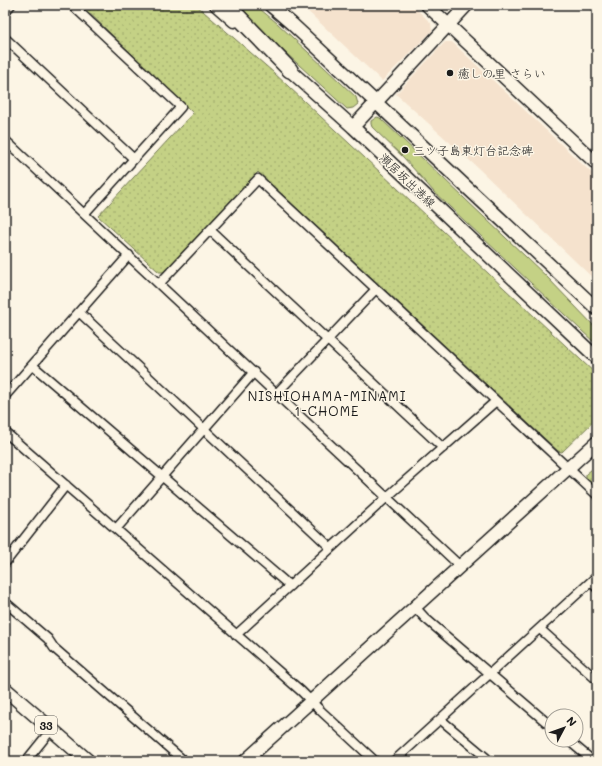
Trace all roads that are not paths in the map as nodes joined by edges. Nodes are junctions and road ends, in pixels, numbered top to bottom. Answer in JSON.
{"nodes":[{"id":1,"x":11,"y":5,"type":"edge"},
{"id":2,"x":72,"y":5,"type":"edge"},
{"id":3,"x":216,"y":5,"type":"edge"},
{"id":4,"x":227,"y":5,"type":"edge"},
{"id":5,"x":233,"y":5,"type":"edge"},
{"id":6,"x":270,"y":5,"type":"edge"},
{"id":7,"x":427,"y":5,"type":"edge"},
{"id":8,"x":467,"y":5,"type":"edge"},
{"id":9,"x":5,"y":12,"type":"edge"},
{"id":10,"x":448,"y":25,"type":"junction"},
{"id":11,"x":5,"y":38,"type":"edge"},
{"id":12,"x":290,"y":70,"type":"junction"},
{"id":13,"x":376,"y":102,"type":"junction"},
{"id":14,"x":353,"y":127,"type":"junction"},
{"id":15,"x":5,"y":140,"type":"edge"},
{"id":16,"x":134,"y":159,"type":"junction"},
{"id":17,"x":597,"y":164,"type":"edge"},
{"id":18,"x":84,"y":214,"type":"junction"},
{"id":19,"x":210,"y":230,"type":"junction"},
{"id":20,"x":129,"y":255,"type":"junction"},
{"id":21,"x":159,"y":284,"type":"junction"},
{"id":22,"x":376,"y":289,"type":"junction"},
{"id":23,"x":597,"y":309,"type":"edge"},
{"id":24,"x":79,"y":312,"type":"junction"},
{"id":25,"x":328,"y":340,"type":"junction"},
{"id":26,"x":597,"y":358,"type":"edge"},
{"id":27,"x":32,"y":364,"type":"junction"},
{"id":28,"x":254,"y":372,"type":"junction"},
{"id":29,"x":276,"y":394,"type":"junction"},
{"id":30,"x":5,"y":396,"type":"edge"},
{"id":31,"x":496,"y":401,"type":"junction"},
{"id":32,"x":204,"y":429,"type":"junction"},
{"id":33,"x":5,"y":432,"type":"edge"},
{"id":34,"x":597,"y":442,"type":"edge"},
{"id":35,"x":443,"y":448,"type":"junction"},
{"id":36,"x":568,"y":468,"type":"junction"},
{"id":37,"x":162,"y":476,"type":"junction"},
{"id":38,"x":66,"y":485,"type":"junction"},
{"id":39,"x":597,"y":495,"type":"edge"},
{"id":40,"x":387,"y":497,"type":"junction"},
{"id":41,"x":116,"y":529,"type":"junction"},
{"id":42,"x":331,"y":548,"type":"junction"},
{"id":43,"x":5,"y":563,"type":"edge"},
{"id":44,"x":460,"y":566,"type":"junction"},
{"id":45,"x":597,"y":576,"type":"edge"},
{"id":46,"x":591,"y":582,"type":"junction"},
{"id":47,"x":290,"y":586,"type":"junction"},
{"id":48,"x":597,"y":588,"type":"edge"},
{"id":49,"x":5,"y":602,"type":"edge"},
{"id":50,"x":415,"y":607,"type":"junction"},
{"id":51,"x":540,"y":629,"type":"junction"},
{"id":52,"x":236,"y":635,"type":"junction"},
{"id":53,"x":490,"y":674,"type":"junction"},
{"id":54,"x":597,"y":680,"type":"edge"},
{"id":55,"x":5,"y":689,"type":"edge"},
{"id":56,"x":311,"y":702,"type":"junction"},
{"id":57,"x":440,"y":719,"type":"junction"},
{"id":58,"x":544,"y":720,"type":"edge"},
{"id":59,"x":52,"y":730,"type":"junction"},
{"id":60,"x":578,"y":748,"type":"edge"},
{"id":61,"x":26,"y":761,"type":"edge"},
{"id":62,"x":88,"y":761,"type":"edge"},
{"id":63,"x":184,"y":761,"type":"edge"},
{"id":64,"x":246,"y":761,"type":"edge"},
{"id":65,"x":376,"y":761,"type":"edge"},
{"id":66,"x":394,"y":761,"type":"edge"},
{"id":67,"x":490,"y":761,"type":"edge"},
{"id":68,"x":593,"y":761,"type":"edge"}],
"edges":[{"from":1,"to":9,"type":"street"},
{"from":2,"to":16,"type":"street"},
{"from":3,"to":12,"type":"main road","name":"瀬居坂出港線"},
{"from":4,"to":12,"type":"highway"},
{"from":5,"to":12,"type":"main road"},
{"from":6,"to":13,"type":"main road"},
{"from":7,"to":10,"type":"main road"},
{"from":8,"to":10,"type":"main road"},
{"from":10,"to":13,"type":"main road"},
{"from":10,"to":17,"type":"main road"},
{"from":11,"to":16,"type":"street"},
{"from":12,"to":14,"type":"main road","name":"瀬居坂出港線"},
{"from":13,"to":14,"type":"main road"},
{"from":13,"to":23,"type":"main road"},
{"from":14,"to":26,"type":"main road","name":"瀬居坂出港線"},
{"from":15,"to":18,"type":"street"},
{"from":16,"to":18,"type":"street"},
{"from":18,"to":20,"type":"street"},
{"from":19,"to":21,"type":"street"},
{"from":19,"to":22,"type":"street"},
{"from":19,"to":25,"type":"street"},
{"from":20,"to":21,"type":"street"},
{"from":20,"to":24,"type":"street"},
{"from":21,"to":28,"type":"street"},
{"from":22,"to":25,"type":"street"},
{"from":22,"to":31,"type":"street"},
{"from":24,"to":27,"type":"street"},
{"from":24,"to":32,"type":"street"},
{"from":25,"to":29,"type":"street"},
{"from":25,"to":35,"type":"street"},
{"from":27,"to":30,"type":"street"},
{"from":27,"to":37,"type":"street"},
{"from":28,"to":29,"type":"street"},
{"from":28,"to":32,"type":"street"},
{"from":29,"to":40,"type":"street"},
{"from":31,"to":35,"type":"street"},
{"from":31,"to":36,"type":"street"},
{"from":32,"to":37,"type":"street"},
{"from":32,"to":42,"type":"street"},
{"from":33,"to":38,"type":"street"},
{"from":34,"to":36,"type":"main road"},
{"from":35,"to":40,"type":"street"},
{"from":36,"to":39,"type":"street"},
{"from":36,"to":44,"type":"main road"},
{"from":37,"to":41,"type":"street"},
{"from":37,"to":47,"type":"street"},
{"from":38,"to":41,"type":"street"},
{"from":38,"to":43,"type":"street"},
{"from":40,"to":42,"type":"street"},
{"from":40,"to":44,"type":"street"},
{"from":41,"to":52,"type":"street"},
{"from":42,"to":47,"type":"street"},
{"from":44,"to":50,"type":"main road"},
{"from":45,"to":46,"type":"street"},
{"from":46,"to":48,"type":"street"},
{"from":46,"to":51,"type":"street"},
{"from":47,"to":52,"type":"street"},
{"from":49,"to":63,"type":"street"},
{"from":50,"to":53,"type":"street"},
{"from":50,"to":56,"type":"main road"},
{"from":51,"to":53,"type":"street"},
{"from":51,"to":54,"type":"street"},
{"from":52,"to":56,"type":"street"},
{"from":53,"to":57,"type":"street"},
{"from":53,"to":58,"type":"street"},
{"from":55,"to":59,"type":"main road","number":"33"},
{"from":56,"to":64,"type":"main road"},
{"from":56,"to":65,"type":"street"},
{"from":57,"to":66,"type":"street"},
{"from":57,"to":67,"type":"street"},
{"from":59,"to":61,"type":"street"},
{"from":59,"to":62,"type":"main road","number":"33"},
{"from":60,"to":68,"type":"street"}]}
